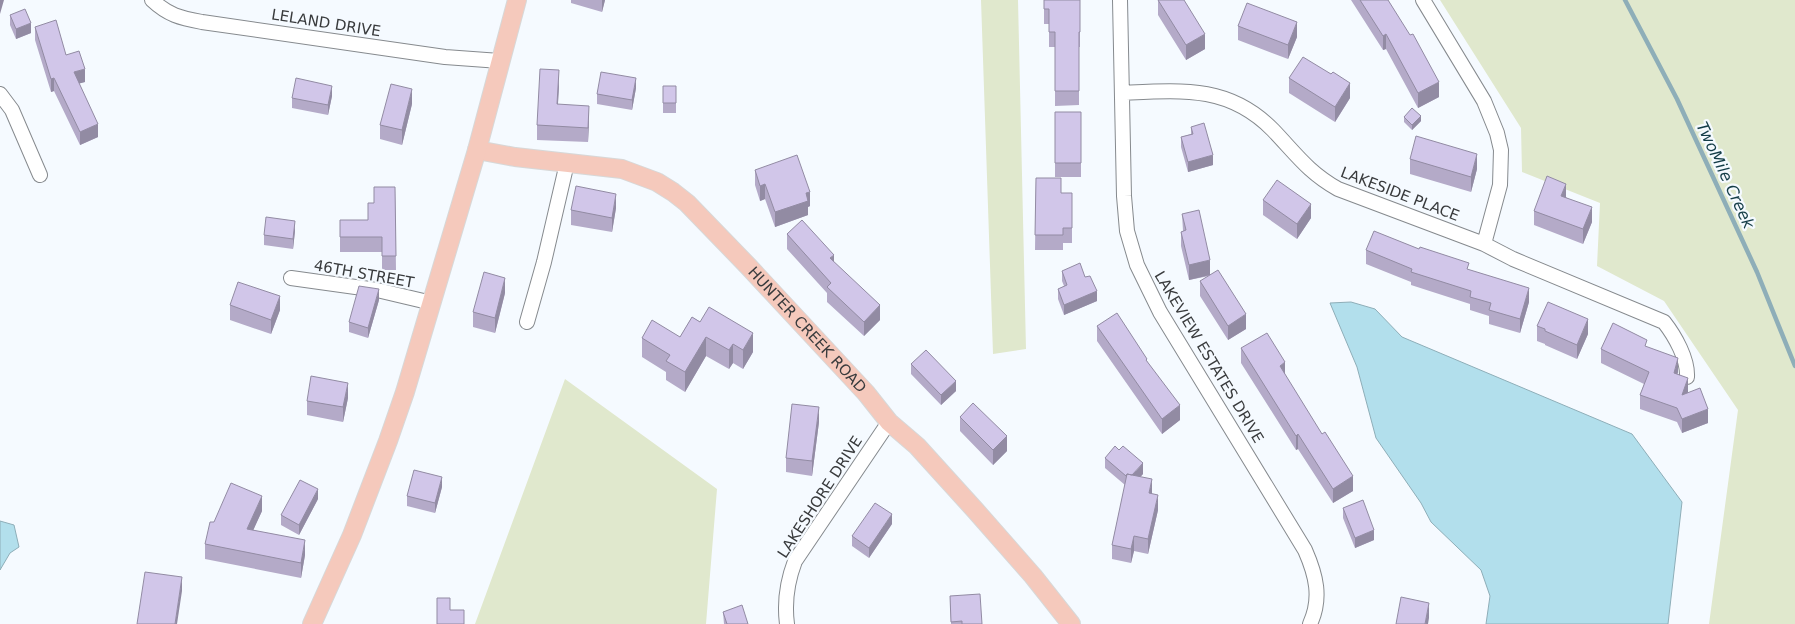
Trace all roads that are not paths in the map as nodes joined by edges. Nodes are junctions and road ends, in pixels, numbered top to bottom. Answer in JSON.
{"nodes":[{"id":1,"x":152,"y":0,"type":"edge"},
{"id":2,"x":516,"y":0,"type":"edge"},
{"id":3,"x":1120,"y":0,"type":"edge"},
{"id":4,"x":1423,"y":0,"type":"edge"},
{"id":5,"x":500,"y":61,"type":"junction"},
{"id":6,"x":1122,"y":93,"type":"junction"},
{"id":7,"x":0,"y":94,"type":"edge"},
{"id":8,"x":477,"y":150,"type":"junction"},
{"id":9,"x":567,"y":163,"type":"junction"},
{"id":10,"x":40,"y":175,"type":"dead end"},
{"id":11,"x":1484,"y":244,"type":"junction"},
{"id":12,"x":291,"y":278,"type":"dead end"},
{"id":13,"x":432,"y":303,"type":"junction"},
{"id":14,"x":527,"y":322,"type":"dead end"},
{"id":15,"x":1687,"y":378,"type":"edge"},
{"id":16,"x":889,"y":422,"type":"junction"},
{"id":17,"x":312,"y":624,"type":"edge"},
{"id":18,"x":787,"y":624,"type":"edge"},
{"id":19,"x":1070,"y":624,"type":"edge"},
{"id":20,"x":1310,"y":624,"type":"edge"}],
"edges":[{"from":1,"to":5,"type":"street","name":"LELAND DRIVE"},
{"from":2,"to":5,"type":"main road"},
{"from":3,"to":6,"type":"street","name":"LAKEVIEW ESTATES DRIVE"},
{"from":4,"to":11,"type":"street"},
{"from":5,"to":8,"type":"main road"},
{"from":6,"to":11,"type":"street","name":"LAKESIDE PLACE"},
{"from":6,"to":20,"type":"street","name":"LAKEVIEW ESTATES DRIVE"},
{"from":7,"to":10,"type":"street"},
{"from":8,"to":9,"type":"main road","name":"HUNTER CREEK ROAD"},
{"from":8,"to":13,"type":"main road"},
{"from":9,"to":14,"type":"street"},
{"from":9,"to":16,"type":"main road","name":"HUNTER CREEK ROAD"},
{"from":11,"to":15,"type":"street","name":"LAKESIDE PLACE"},
{"from":12,"to":13,"type":"street","name":"46TH STREET"},
{"from":13,"to":17,"type":"main road"},
{"from":16,"to":18,"type":"street","name":"LAKESHORE DRIVE"},
{"from":16,"to":19,"type":"main road","name":"HUNTER CREEK ROAD"}]}
